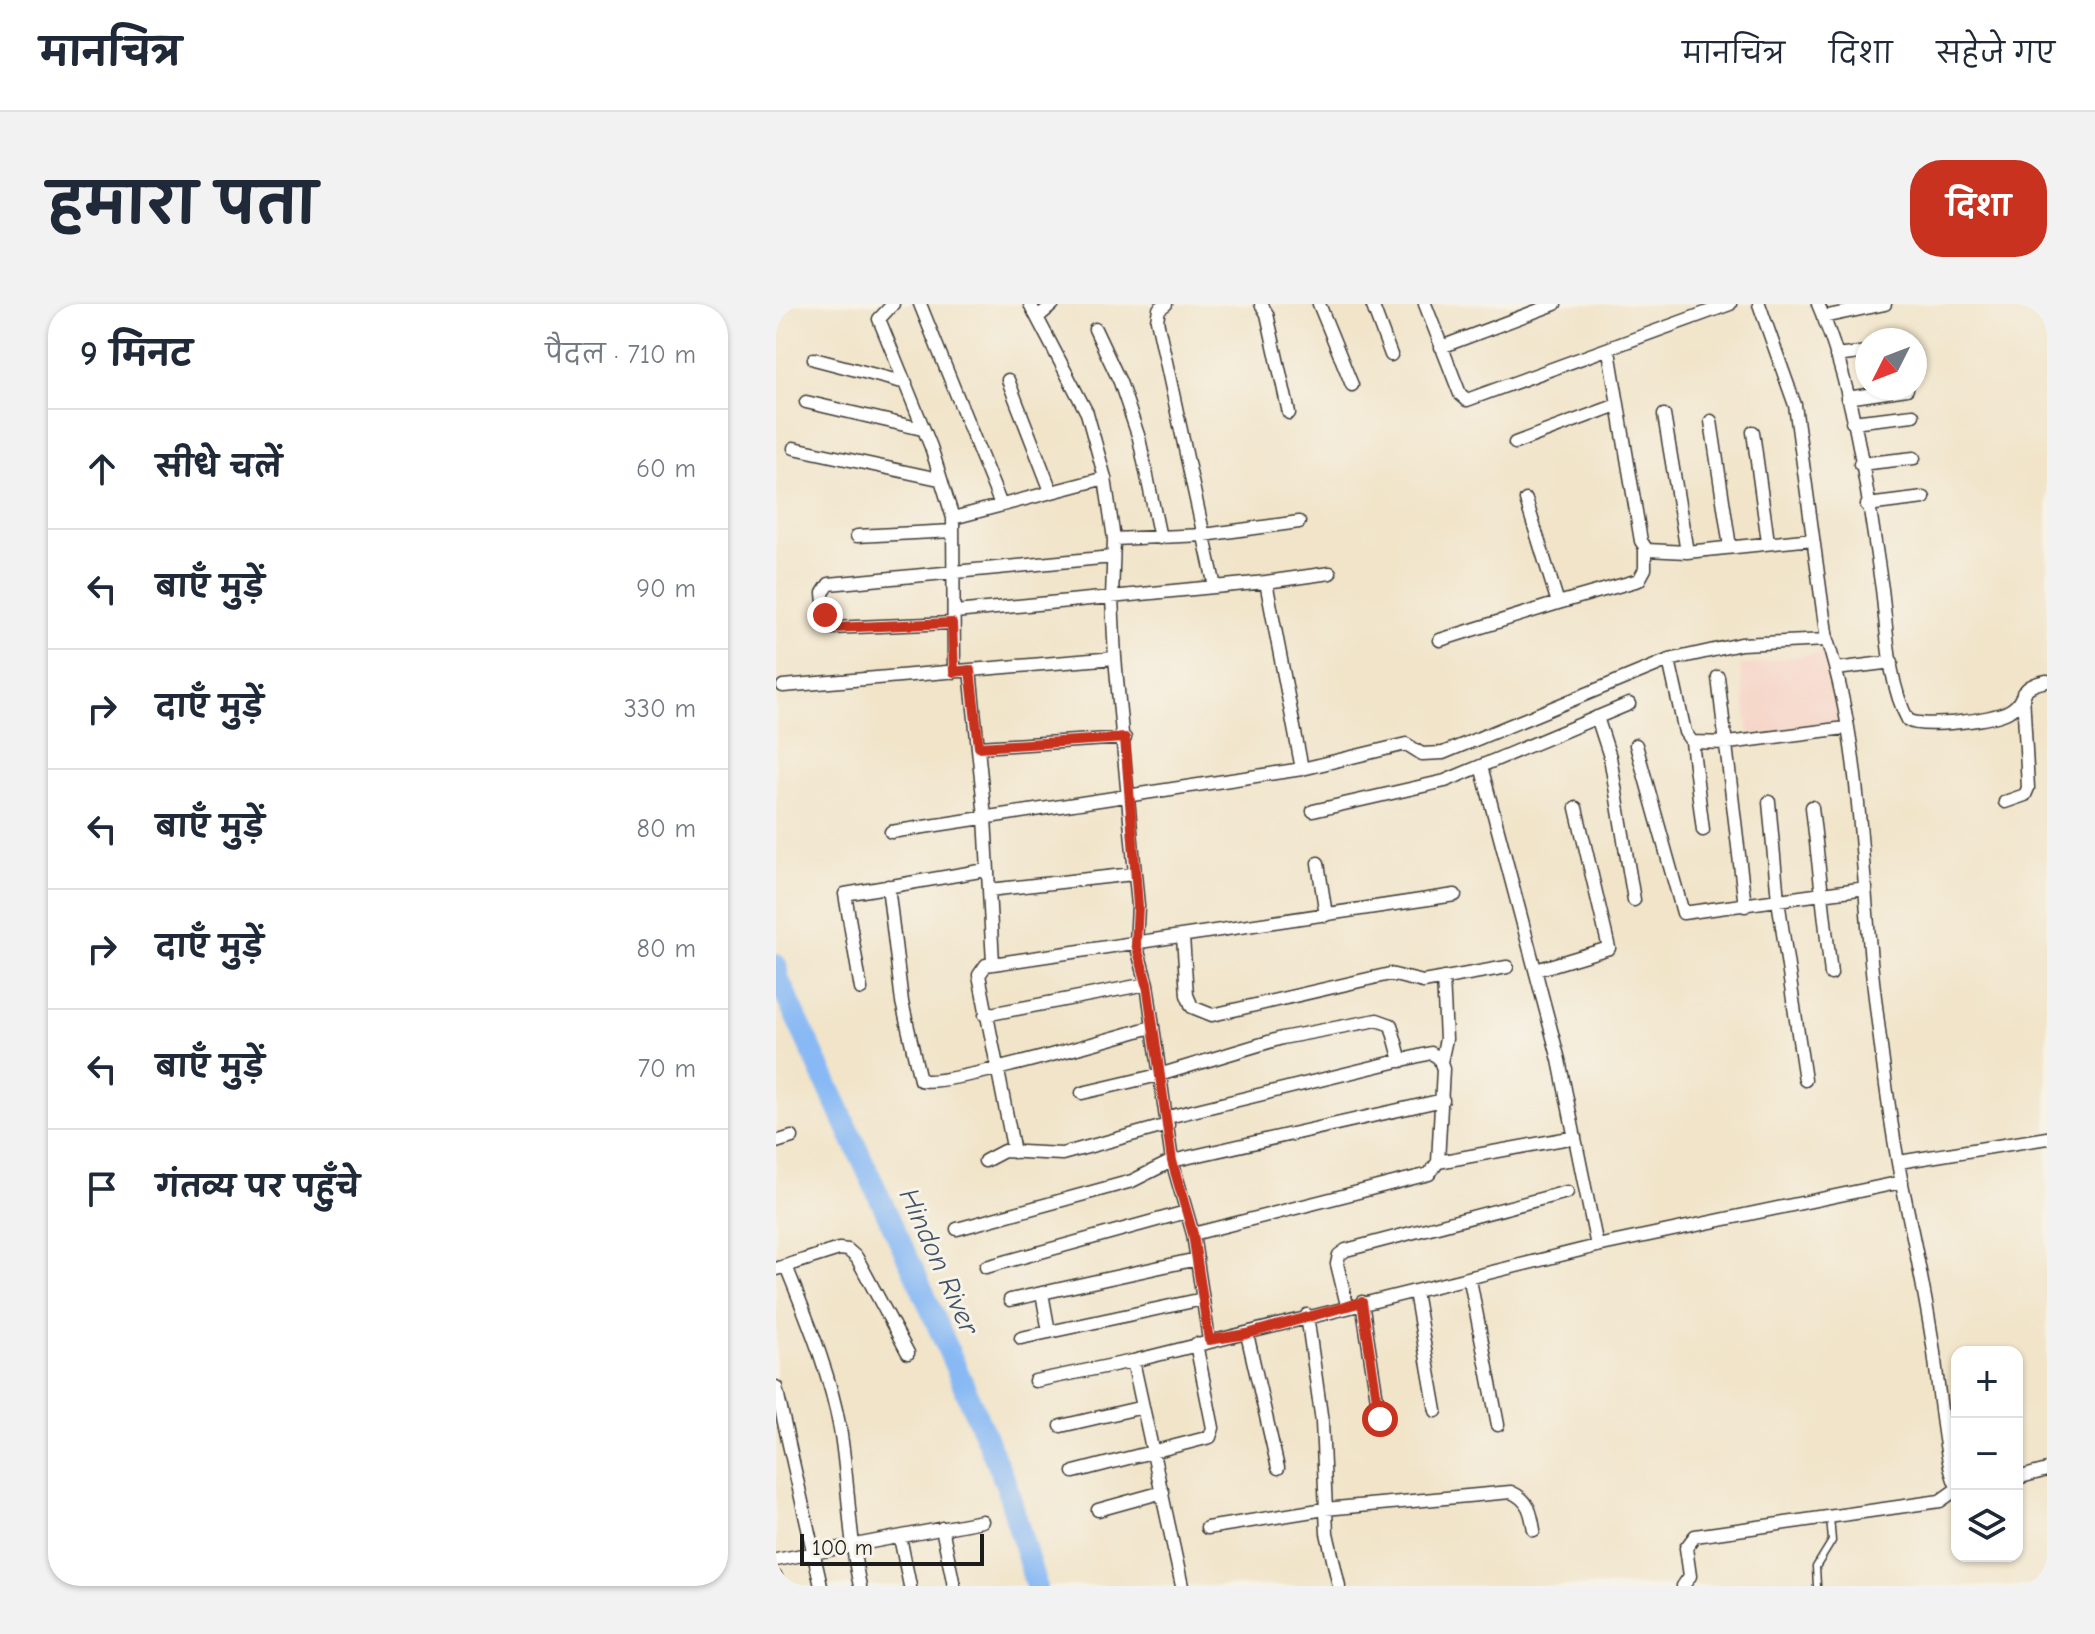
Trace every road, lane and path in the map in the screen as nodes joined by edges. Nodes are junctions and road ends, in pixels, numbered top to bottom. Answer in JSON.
{"nodes":[{"id":1,"x":893,"y":304,"type":"edge"},
{"id":2,"x":920,"y":304,"type":"edge"},
{"id":3,"x":1030,"y":304,"type":"edge"},
{"id":4,"x":1053,"y":304,"type":"edge"},
{"id":5,"x":1166,"y":304,"type":"edge"},
{"id":6,"x":1261,"y":304,"type":"edge"},
{"id":7,"x":1319,"y":304,"type":"edge"},
{"id":8,"x":1372,"y":304,"type":"edge"},
{"id":9,"x":1425,"y":304,"type":"edge"},
{"id":10,"x":1555,"y":304,"type":"edge"},
{"id":11,"x":1684,"y":304,"type":"edge"},
{"id":12,"x":1730,"y":304,"type":"edge"},
{"id":13,"x":1759,"y":304,"type":"edge"},
{"id":14,"x":1885,"y":304,"type":"edge"},
{"id":15,"x":1820,"y":310,"type":"edge"},
{"id":16,"x":1038,"y":317,"type":"junction"},
{"id":17,"x":1690,"y":318,"type":"junction"},
{"id":18,"x":1095,"y":329,"type":"dead end"},
{"id":19,"x":1441,"y":347,"type":"junction"},
{"id":20,"x":1609,"y":351,"type":"junction"},
{"id":21,"x":1855,"y":354,"type":"edge"},
{"id":22,"x":1391,"y":355,"type":"dead end"},
{"id":23,"x":1836,"y":356,"type":"junction"},
{"id":24,"x":814,"y":359,"type":"dead end"},
{"id":25,"x":1008,"y":380,"type":"dead end"},
{"id":26,"x":906,"y":383,"type":"junction"},
{"id":27,"x":1352,"y":385,"type":"dead end"},
{"id":28,"x":1855,"y":397,"type":"edge"},
{"id":29,"x":1847,"y":398,"type":"junction"},
{"id":30,"x":806,"y":402,"type":"dead end"},
{"id":31,"x":1617,"y":405,"type":"junction"},
{"id":32,"x":1289,"y":413,"type":"dead end"},
{"id":33,"x":1664,"y":415,"type":"dead end"},
{"id":34,"x":1913,"y":415,"type":"dead end"},
{"id":35,"x":1711,"y":421,"type":"dead end"},
{"id":36,"x":1852,"y":422,"type":"junction"},
{"id":37,"x":922,"y":429,"type":"junction"},
{"id":38,"x":1753,"y":432,"type":"dead end"},
{"id":39,"x":1515,"y":443,"type":"dead end"},
{"id":40,"x":794,"y":448,"type":"dead end"},
{"id":41,"x":1914,"y":458,"type":"dead end"},
{"id":42,"x":1860,"y":464,"type":"junction"},
{"id":43,"x":1105,"y":478,"type":"junction"},
{"id":44,"x":939,"y":479,"type":"junction"},
{"id":45,"x":1051,"y":491,"type":"junction"},
{"id":46,"x":1924,"y":498,"type":"dead end"},
{"id":47,"x":1526,"y":500,"type":"dead end"},
{"id":48,"x":1001,"y":505,"type":"junction"},
{"id":49,"x":1867,"y":505,"type":"junction"},
{"id":50,"x":1299,"y":522,"type":"dead end"},
{"id":51,"x":953,"y":525,"type":"junction"},
{"id":52,"x":1204,"y":535,"type":"junction"},
{"id":53,"x":857,"y":536,"type":"dead end"},
{"id":54,"x":1160,"y":538,"type":"junction"},
{"id":55,"x":1114,"y":539,"type":"junction"},
{"id":56,"x":1813,"y":539,"type":"junction"},
{"id":57,"x":1768,"y":542,"type":"junction"},
{"id":58,"x":1730,"y":547,"type":"junction"},
{"id":59,"x":1645,"y":548,"type":"junction"},
{"id":60,"x":1687,"y":552,"type":"junction"},
{"id":61,"x":1112,"y":557,"type":"junction"},
{"id":62,"x":1330,"y":573,"type":"dead end"},
{"id":63,"x":955,"y":574,"type":"junction"},
{"id":64,"x":1266,"y":582,"type":"junction"},
{"id":65,"x":1215,"y":587,"type":"junction"},
{"id":66,"x":1112,"y":598,"type":"junction"},
{"id":67,"x":1558,"y":603,"type":"junction"},
{"id":68,"x":953,"y":618,"type":"junction"},
{"id":69,"x":1440,"y":640,"type":"dead end"},
{"id":70,"x":1827,"y":640,"type":"junction"},
{"id":71,"x":1115,"y":658,"type":"junction"},
{"id":72,"x":1669,"y":660,"type":"junction"},
{"id":73,"x":1892,"y":662,"type":"junction"},
{"id":74,"x":1836,"y":669,"type":"junction"},
{"id":75,"x":970,"y":670,"type":"junction"},
{"id":76,"x":954,"y":672,"type":"junction"},
{"id":77,"x":1718,"y":677,"type":"dead end"},
{"id":78,"x":2047,"y":681,"type":"edge"},
{"id":79,"x":783,"y":686,"type":"dead end"},
{"id":80,"x":2023,"y":690,"type":"junction"},
{"id":81,"x":1629,"y":704,"type":"dead end"},
{"id":82,"x":1597,"y":717,"type":"junction"},
{"id":83,"x":1845,"y":728,"type":"junction"},
{"id":84,"x":1125,"y":738,"type":"junction"},
{"id":85,"x":1692,"y":742,"type":"junction"},
{"id":86,"x":1728,"y":743,"type":"junction"},
{"id":87,"x":1636,"y":745,"type":"dead end"},
{"id":88,"x":979,"y":747,"type":"junction"},
{"id":89,"x":1443,"y":753,"type":"junction"},
{"id":90,"x":1481,"y":766,"type":"junction"},
{"id":91,"x":1302,"y":769,"type":"junction"},
{"id":92,"x":1445,"y":781,"type":"junction"},
{"id":93,"x":1128,"y":797,"type":"junction"},
{"id":94,"x":1769,"y":802,"type":"dead end"},
{"id":95,"x":2005,"y":802,"type":"dead end"},
{"id":96,"x":1812,"y":807,"type":"dead end"},
{"id":97,"x":1576,"y":808,"type":"dead end"},
{"id":98,"x":1313,"y":811,"type":"dead end"},
{"id":99,"x":985,"y":817,"type":"junction"},
{"id":100,"x":1703,"y":830,"type":"dead end"},
{"id":101,"x":891,"y":832,"type":"dead end"},
{"id":102,"x":1318,"y":863,"type":"dead end"},
{"id":103,"x":986,"y":870,"type":"junction"},
{"id":104,"x":1133,"y":874,"type":"junction"},
{"id":105,"x":888,"y":886,"type":"junction"},
{"id":106,"x":1866,"y":888,"type":"junction"},
{"id":107,"x":989,"y":890,"type":"junction"},
{"id":108,"x":1822,"y":893,"type":"junction"},
{"id":109,"x":1455,"y":895,"type":"dead end"},
{"id":110,"x":1634,"y":900,"type":"dead end"},
{"id":111,"x":1778,"y":900,"type":"junction"},
{"id":112,"x":1745,"y":906,"type":"junction"},
{"id":113,"x":1326,"y":915,"type":"junction"},
{"id":114,"x":1183,"y":937,"type":"junction"},
{"id":115,"x":1136,"y":944,"type":"junction"},
{"id":116,"x":993,"y":963,"type":"junction"},
{"id":117,"x":1507,"y":967,"type":"dead end"},
{"id":118,"x":1536,"y":970,"type":"junction"},
{"id":119,"x":1831,"y":974,"type":"dead end"},
{"id":120,"x":1443,"y":978,"type":"junction"},
{"id":121,"x":1147,"y":984,"type":"junction"},
{"id":122,"x":861,"y":989,"type":"dead end"},
{"id":123,"x":985,"y":1015,"type":"junction"},
{"id":124,"x":1152,"y":1027,"type":"junction"},
{"id":125,"x":1401,"y":1061,"type":"junction"},
{"id":126,"x":1441,"y":1062,"type":"junction"},
{"id":127,"x":996,"y":1068,"type":"junction"},
{"id":128,"x":1159,"y":1075,"type":"junction"},
{"id":129,"x":1805,"y":1080,"type":"dead end"},
{"id":130,"x":1082,"y":1093,"type":"dead end"},
{"id":131,"x":1443,"y":1100,"type":"junction"},
{"id":132,"x":1168,"y":1121,"type":"junction"},
{"id":133,"x":792,"y":1137,"type":"dead end"},
{"id":134,"x":1575,"y":1137,"type":"junction"},
{"id":135,"x":2047,"y":1138,"type":"edge"},
{"id":136,"x":776,"y":1142,"type":"edge"},
{"id":137,"x":1014,"y":1152,"type":"junction"},
{"id":138,"x":985,"y":1161,"type":"dead end"},
{"id":139,"x":1172,"y":1161,"type":"junction"},
{"id":140,"x":1438,"y":1162,"type":"junction"},
{"id":141,"x":1899,"y":1162,"type":"junction"},
{"id":142,"x":1902,"y":1182,"type":"junction"},
{"id":143,"x":1567,"y":1192,"type":"dead end"},
{"id":144,"x":1186,"y":1212,"type":"junction"},
{"id":145,"x":957,"y":1229,"type":"dead end"},
{"id":146,"x":1193,"y":1234,"type":"junction"},
{"id":147,"x":1597,"y":1246,"type":"junction"},
{"id":148,"x":1197,"y":1259,"type":"junction"},
{"id":149,"x":986,"y":1267,"type":"dead end"},
{"id":150,"x":781,"y":1268,"type":"edge"},
{"id":151,"x":1470,"y":1280,"type":"junction"},
{"id":152,"x":1415,"y":1292,"type":"junction"},
{"id":153,"x":1042,"y":1293,"type":"junction"},
{"id":154,"x":1203,"y":1299,"type":"junction"},
{"id":155,"x":1010,"y":1300,"type":"dead end"},
{"id":156,"x":1362,"y":1302,"type":"junction"},
{"id":157,"x":1347,"y":1305,"type":"junction"},
{"id":158,"x":1307,"y":1315,"type":"junction"},
{"id":159,"x":1049,"y":1332,"type":"junction"},
{"id":160,"x":1247,"y":1334,"type":"junction"},
{"id":161,"x":1021,"y":1338,"type":"dead end"},
{"id":162,"x":1209,"y":1340,"type":"junction"},
{"id":163,"x":1196,"y":1344,"type":"junction"},
{"id":164,"x":908,"y":1353,"type":"dead end"},
{"id":165,"x":1133,"y":1361,"type":"junction"},
{"id":166,"x":1035,"y":1381,"type":"dead end"},
{"id":167,"x":776,"y":1387,"type":"edge"},
{"id":168,"x":1143,"y":1407,"type":"junction"},
{"id":169,"x":1436,"y":1411,"type":"dead end"},
{"id":170,"x":1380,"y":1419,"type":"dead end"},
{"id":171,"x":1498,"y":1425,"type":"dead end"},
{"id":172,"x":1061,"y":1426,"type":"dead end"},
{"id":173,"x":1153,"y":1451,"type":"junction"},
{"id":174,"x":1278,"y":1468,"type":"dead end"},
{"id":175,"x":2047,"y":1470,"type":"edge"},
{"id":176,"x":1074,"y":1472,"type":"dead end"},
{"id":177,"x":2023,"y":1476,"type":"edge"},
{"id":178,"x":1951,"y":1479,"type":"edge"},
{"id":179,"x":1954,"y":1490,"type":"edge"},
{"id":180,"x":1163,"y":1492,"type":"junction"},
{"id":181,"x":1325,"y":1509,"type":"junction"},
{"id":182,"x":1098,"y":1510,"type":"dead end"},
{"id":183,"x":1830,"y":1517,"type":"junction"},
{"id":184,"x":982,"y":1521,"type":"dead end"},
{"id":185,"x":942,"y":1528,"type":"junction"},
{"id":186,"x":1207,"y":1528,"type":"dead end"},
{"id":187,"x":1534,"y":1530,"type":"dead end"},
{"id":188,"x":900,"y":1537,"type":"junction"},
{"id":189,"x":851,"y":1548,"type":"junction"},
{"id":190,"x":815,"y":1555,"type":"junction"},
{"id":191,"x":776,"y":1560,"type":"edge"},
{"id":192,"x":776,"y":1577,"type":"edge"},
{"id":193,"x":778,"y":1586,"type":"edge"},
{"id":194,"x":821,"y":1586,"type":"edge"},
{"id":195,"x":860,"y":1586,"type":"edge"},
{"id":196,"x":910,"y":1586,"type":"edge"},
{"id":197,"x":954,"y":1586,"type":"edge"},
{"id":198,"x":1182,"y":1586,"type":"edge"},
{"id":199,"x":1339,"y":1586,"type":"edge"},
{"id":200,"x":1683,"y":1586,"type":"edge"},
{"id":201,"x":1817,"y":1586,"type":"edge"}],
"edges":[{"from":1,"to":26,"type":"street"},
{"from":2,"to":48,"type":"street"},
{"from":3,"to":16,"type":"street"},
{"from":4,"to":16,"type":"street"},
{"from":5,"to":52,"type":"street"},
{"from":6,"to":32,"type":"street"},
{"from":7,"to":27,"type":"street"},
{"from":8,"to":22,"type":"street"},
{"from":9,"to":19,"type":"street"},
{"from":10,"to":19,"type":"street"},
{"from":11,"to":17,"type":"street"},
{"from":12,"to":17,"type":"street"},
{"from":13,"to":56,"type":"street"},
{"from":14,"to":15,"type":"street"},
{"from":15,"to":23,"type":"street"},
{"from":16,"to":43,"type":"street"},
{"from":17,"to":20,"type":"street"},
{"from":18,"to":54,"type":"street"},
{"from":19,"to":20,"type":"street"},
{"from":20,"to":31,"type":"street"},
{"from":21,"to":23,"type":"street"},
{"from":23,"to":29,"type":"street"},
{"from":24,"to":26,"type":"street"},
{"from":25,"to":45,"type":"street"},
{"from":26,"to":37,"type":"street"},
{"from":28,"to":29,"type":"street"},
{"from":29,"to":36,"type":"street"},
{"from":30,"to":37,"type":"street"},
{"from":31,"to":39,"type":"street"},
{"from":31,"to":59,"type":"street"},
{"from":33,"to":60,"type":"street"},
{"from":34,"to":36,"type":"street"},
{"from":35,"to":58,"type":"street"},
{"from":36,"to":42,"type":"street"},
{"from":37,"to":44,"type":"street"},
{"from":38,"to":57,"type":"street"},
{"from":40,"to":44,"type":"street"},
{"from":41,"to":42,"type":"street"},
{"from":42,"to":49,"type":"street"},
{"from":43,"to":45,"type":"street"},
{"from":43,"to":55,"type":"street"},
{"from":44,"to":51,"type":"street"},
{"from":45,"to":48,"type":"street"},
{"from":46,"to":49,"type":"street"},
{"from":47,"to":67,"type":"street"},
{"from":48,"to":51,"type":"street"},
{"from":49,"to":73,"type":"street"},
{"from":50,"to":52,"type":"street"},
{"from":51,"to":53,"type":"street"},
{"from":51,"to":63,"type":"street"},
{"from":52,"to":54,"type":"street"},
{"from":52,"to":65,"type":"street"},
{"from":54,"to":55,"type":"street"},
{"from":55,"to":61,"type":"street"},
{"from":56,"to":57,"type":"street"},
{"from":56,"to":70,"type":"street"},
{"from":57,"to":58,"type":"street"},
{"from":58,"to":60,"type":"street"},
{"from":59,"to":60,"type":"street"},
{"from":59,"to":67,"type":"street"},
{"from":61,"to":63,"type":"street"},
{"from":61,"to":66,"type":"street"},
{"from":62,"to":64,"type":"street"},
{"from":63,"to":68,"type":"street"},
{"from":63,"to":68,"type":"street"},
{"from":64,"to":65,"type":"street"},
{"from":64,"to":91,"type":"street"},
{"from":65,"to":66,"type":"street"},
{"from":66,"to":68,"type":"street"},
{"from":66,"to":71,"type":"street"},
{"from":67,"to":69,"type":"street"},
{"from":68,"to":76,"type":"street"},
{"from":70,"to":72,"type":"street"},
{"from":70,"to":74,"type":"street"},
{"from":71,"to":75,"type":"street"},
{"from":71,"to":84,"type":"street"},
{"from":72,"to":85,"type":"street"},
{"from":72,"to":89,"type":"street"},
{"from":73,"to":74,"type":"street"},
{"from":73,"to":80,"type":"street"},
{"from":74,"to":83,"type":"street"},
{"from":75,"to":76,"type":"street"},
{"from":75,"to":88,"type":"street"},
{"from":76,"to":79,"type":"street"},
{"from":77,"to":86,"type":"street"},
{"from":78,"to":80,"type":"street"},
{"from":80,"to":95,"type":"street"},
{"from":81,"to":82,"type":"street"},
{"from":82,"to":90,"type":"street"},
{"from":82,"to":110,"type":"street"},
{"from":83,"to":86,"type":"street"},
{"from":83,"to":106,"type":"street"},
{"from":84,"to":88,"type":"street"},
{"from":84,"to":93,"type":"street"},
{"from":85,"to":86,"type":"street"},
{"from":85,"to":100,"type":"street"},
{"from":86,"to":112,"type":"street"},
{"from":87,"to":112,"type":"street"},
{"from":88,"to":99,"type":"street"},
{"from":89,"to":91,"type":"street"},
{"from":89,"to":92,"type":"street"},
{"from":90,"to":92,"type":"street"},
{"from":90,"to":118,"type":"street"},
{"from":91,"to":93,"type":"street"},
{"from":92,"to":98,"type":"street"},
{"from":93,"to":99,"type":"street"},
{"from":93,"to":104,"type":"street"},
{"from":94,"to":111,"type":"street"},
{"from":96,"to":108,"type":"street"},
{"from":97,"to":118,"type":"street"},
{"from":99,"to":101,"type":"street"},
{"from":99,"to":103,"type":"street"},
{"from":102,"to":113,"type":"street"},
{"from":103,"to":105,"type":"street"},
{"from":103,"to":107,"type":"street"},
{"from":104,"to":107,"type":"street"},
{"from":104,"to":115,"type":"street"},
{"from":105,"to":122,"type":"street"},
{"from":105,"to":127,"type":"street"},
{"from":106,"to":108,"type":"street"},
{"from":106,"to":141,"type":"street"},
{"from":107,"to":116,"type":"street"},
{"from":108,"to":111,"type":"street"},
{"from":108,"to":119,"type":"street"},
{"from":109,"to":113,"type":"street"},
{"from":111,"to":112,"type":"street"},
{"from":111,"to":129,"type":"street"},
{"from":113,"to":114,"type":"street"},
{"from":114,"to":115,"type":"street"},
{"from":114,"to":120,"type":"street"},
{"from":115,"to":116,"type":"street"},
{"from":115,"to":121,"type":"street"},
{"from":116,"to":123,"type":"street"},
{"from":117,"to":120,"type":"street"},
{"from":118,"to":134,"type":"street"},
{"from":120,"to":126,"type":"street"},
{"from":121,"to":123,"type":"street"},
{"from":121,"to":124,"type":"street"},
{"from":123,"to":127,"type":"street"},
{"from":124,"to":127,"type":"street"},
{"from":124,"to":128,"type":"street"},
{"from":125,"to":126,"type":"street"},
{"from":125,"to":128,"type":"street"},
{"from":125,"to":132,"type":"street"},
{"from":126,"to":131,"type":"street"},
{"from":127,"to":137,"type":"street"},
{"from":128,"to":130,"type":"street"},
{"from":128,"to":132,"type":"street"},
{"from":131,"to":139,"type":"street"},
{"from":131,"to":140,"type":"street"},
{"from":132,"to":137,"type":"street"},
{"from":132,"to":139,"type":"street"},
{"from":133,"to":136,"type":"street"},
{"from":134,"to":140,"type":"street"},
{"from":134,"to":147,"type":"street"},
{"from":135,"to":141,"type":"street"},
{"from":137,"to":138,"type":"street"},
{"from":139,"to":144,"type":"street"},
{"from":139,"to":145,"type":"street"},
{"from":140,"to":146,"type":"street"},
{"from":141,"to":142,"type":"street"},
{"from":142,"to":147,"type":"street"},
{"from":142,"to":178,"type":"street"},
{"from":143,"to":157,"type":"street"},
{"from":144,"to":146,"type":"street"},
{"from":144,"to":149,"type":"street"},
{"from":146,"to":148,"type":"street"},
{"from":147,"to":151,"type":"street"},
{"from":148,"to":153,"type":"street"},
{"from":148,"to":154,"type":"street"},
{"from":150,"to":164,"type":"street"},
{"from":150,"to":189,"type":"street"},
{"from":151,"to":152,"type":"street"},
{"from":151,"to":171,"type":"street"},
{"from":152,"to":156,"type":"street"},
{"from":152,"to":169,"type":"street"},
{"from":153,"to":155,"type":"street"},
{"from":153,"to":159,"type":"street"},
{"from":154,"to":159,"type":"street"},
{"from":154,"to":162,"type":"street"},
{"from":156,"to":157,"type":"street"},
{"from":156,"to":170,"type":"street"},
{"from":157,"to":158,"type":"street"},
{"from":158,"to":160,"type":"street"},
{"from":158,"to":181,"type":"street"},
{"from":159,"to":161,"type":"street"},
{"from":160,"to":162,"type":"street"},
{"from":160,"to":174,"type":"street"},
{"from":162,"to":163,"type":"street"},
{"from":163,"to":165,"type":"street"},
{"from":163,"to":173,"type":"street"},
{"from":165,"to":166,"type":"street"},
{"from":165,"to":168,"type":"street"},
{"from":167,"to":190,"type":"street"},
{"from":168,"to":172,"type":"street"},
{"from":168,"to":173,"type":"street"},
{"from":173,"to":176,"type":"street"},
{"from":173,"to":180,"type":"street"},
{"from":175,"to":177,"type":"street"},
{"from":179,"to":183,"type":"street"},
{"from":180,"to":182,"type":"street"},
{"from":180,"to":198,"type":"street"},
{"from":181,"to":186,"type":"street"},
{"from":181,"to":187,"type":"street"},
{"from":181,"to":199,"type":"street"},
{"from":183,"to":200,"type":"street"},
{"from":183,"to":201,"type":"lane"},
{"from":184,"to":185,"type":"street"},
{"from":185,"to":188,"type":"street"},
{"from":185,"to":197,"type":"street"},
{"from":188,"to":189,"type":"street"},
{"from":188,"to":196,"type":"street"},
{"from":189,"to":190,"type":"street"},
{"from":189,"to":195,"type":"street"},
{"from":190,"to":191,"type":"street"},
{"from":190,"to":194,"type":"street"},
{"from":192,"to":193,"type":"street"}]}
